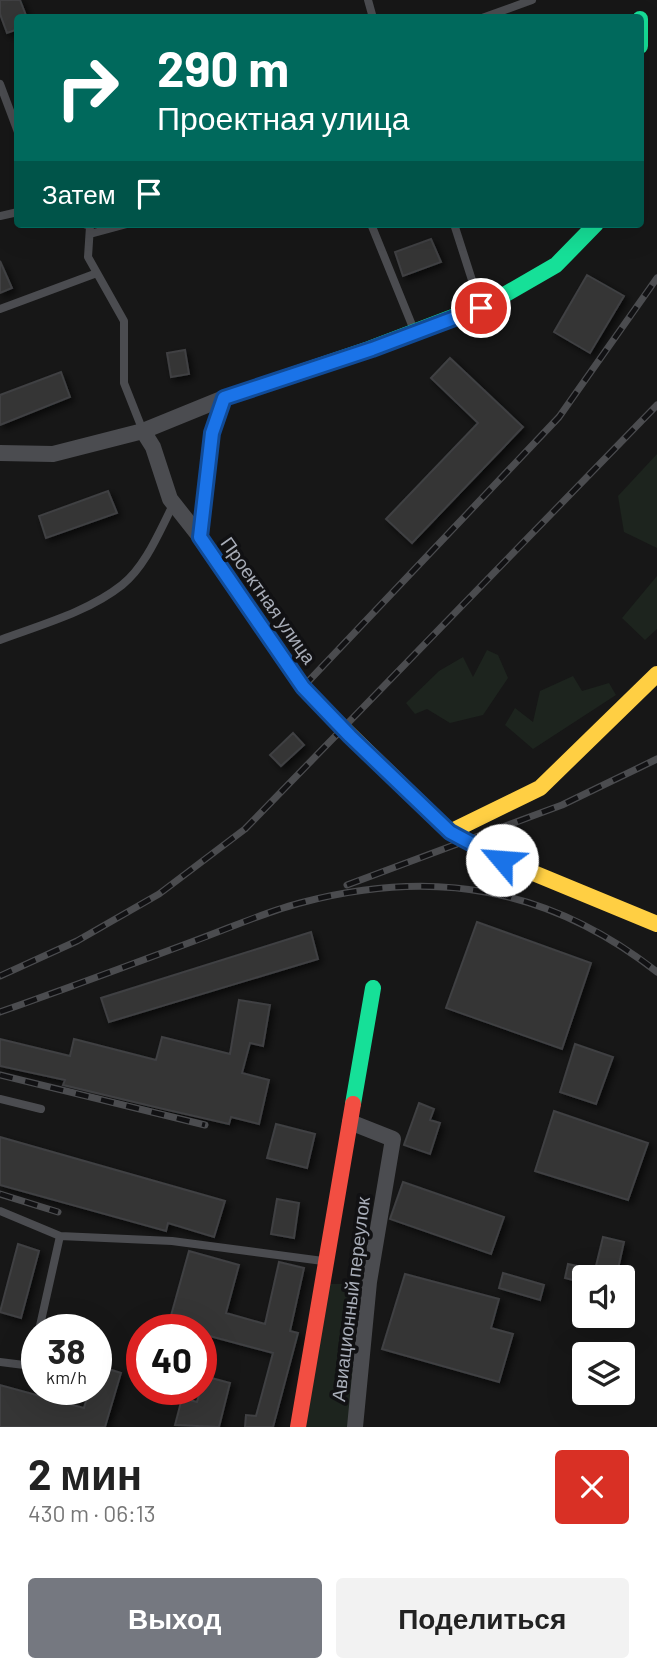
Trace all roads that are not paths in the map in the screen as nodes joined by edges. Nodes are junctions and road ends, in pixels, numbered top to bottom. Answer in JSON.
{"nodes":[{"id":1,"x":495,"y":0,"type":"edge"},
{"id":2,"x":532,"y":0,"type":"edge"},
{"id":3,"x":499,"y":9,"type":"junction"},
{"id":4,"x":490,"y":14,"type":"edge"},
{"id":5,"x":0,"y":84,"type":"edge"},
{"id":6,"x":14,"y":121,"type":"edge"},
{"id":7,"x":89,"y":228,"type":"edge"},
{"id":8,"x":373,"y":228,"type":"edge"},
{"id":9,"x":455,"y":228,"type":"edge"},
{"id":10,"x":593,"y":228,"type":"edge"},
{"id":11,"x":97,"y":273,"type":"junction"},
{"id":12,"x":481,"y":308,"type":"junction"},
{"id":13,"x":0,"y":309,"type":"edge"},
{"id":14,"x":415,"y":332,"type":"junction"},
{"id":15,"x":224,"y":398,"type":"junction"},
{"id":16,"x":143,"y":431,"type":"junction"},
{"id":17,"x":0,"y":453,"type":"edge"},
{"id":18,"x":174,"y":503,"type":"junction"},
{"id":19,"x":200,"y":537,"type":"junction"},
{"id":20,"x":0,"y":640,"type":"edge"},
{"id":21,"x":657,"y":674,"type":"edge"},
{"id":22,"x":450,"y":832,"type":"junction"},
{"id":23,"x":657,"y":924,"type":"edge"},
{"id":24,"x":373,"y":989,"type":"dead end"},
{"id":25,"x":0,"y":1098,"type":"edge"},
{"id":26,"x":41,"y":1109,"type":"dead end"},
{"id":27,"x":350,"y":1122,"type":"junction"},
{"id":28,"x":0,"y":1211,"type":"edge"},
{"id":29,"x":60,"y":1236,"type":"junction"},
{"id":30,"x":326,"y":1261,"type":"junction"},
{"id":31,"x":43,"y":1314,"type":"edge"},
{"id":32,"x":0,"y":1362,"type":"edge"},
{"id":33,"x":21,"y":1366,"type":"edge"},
{"id":34,"x":298,"y":1427,"type":"edge"},
{"id":35,"x":355,"y":1427,"type":"edge"}],
"edges":[{"from":1,"to":3,"type":"lane"},
{"from":2,"to":3,"type":"lane"},
{"from":3,"to":4,"type":"lane"},
{"from":5,"to":6,"type":"lane"},
{"from":7,"to":11,"type":"lane"},
{"from":8,"to":14,"type":"lane"},
{"from":9,"to":12,"type":"lane"},
{"from":10,"to":12,"type":"street"},
{"from":11,"to":13,"type":"lane"},
{"from":11,"to":16,"type":"lane"},
{"from":12,"to":14,"type":"street"},
{"from":14,"to":15,"type":"street"},
{"from":15,"to":16,"type":"street"},
{"from":15,"to":19,"type":"street","name":"Проектная улица"},
{"from":16,"to":17,"type":"street"},
{"from":16,"to":18,"type":"street"},
{"from":18,"to":19,"type":"street"},
{"from":18,"to":20,"type":"lane"},
{"from":19,"to":22,"type":"street","name":"Проектная улица"},
{"from":21,"to":22,"type":"street"},
{"from":22,"to":23,"type":"street","name":"Проектная улица"},
{"from":24,"to":27,"type":"street","name":"Авиационный переулок"},
{"from":25,"to":26,"type":"lane"},
{"from":27,"to":30,"type":"street","name":"Авиационный переулок"},
{"from":27,"to":35,"type":"street","name":"Авиационный переулок"},
{"from":28,"to":29,"type":"lane"},
{"from":29,"to":30,"type":"lane"},
{"from":29,"to":31,"type":"lane"},
{"from":30,"to":34,"type":"street","name":"Авиационный переулок"},
{"from":32,"to":33,"type":"lane"}]}
